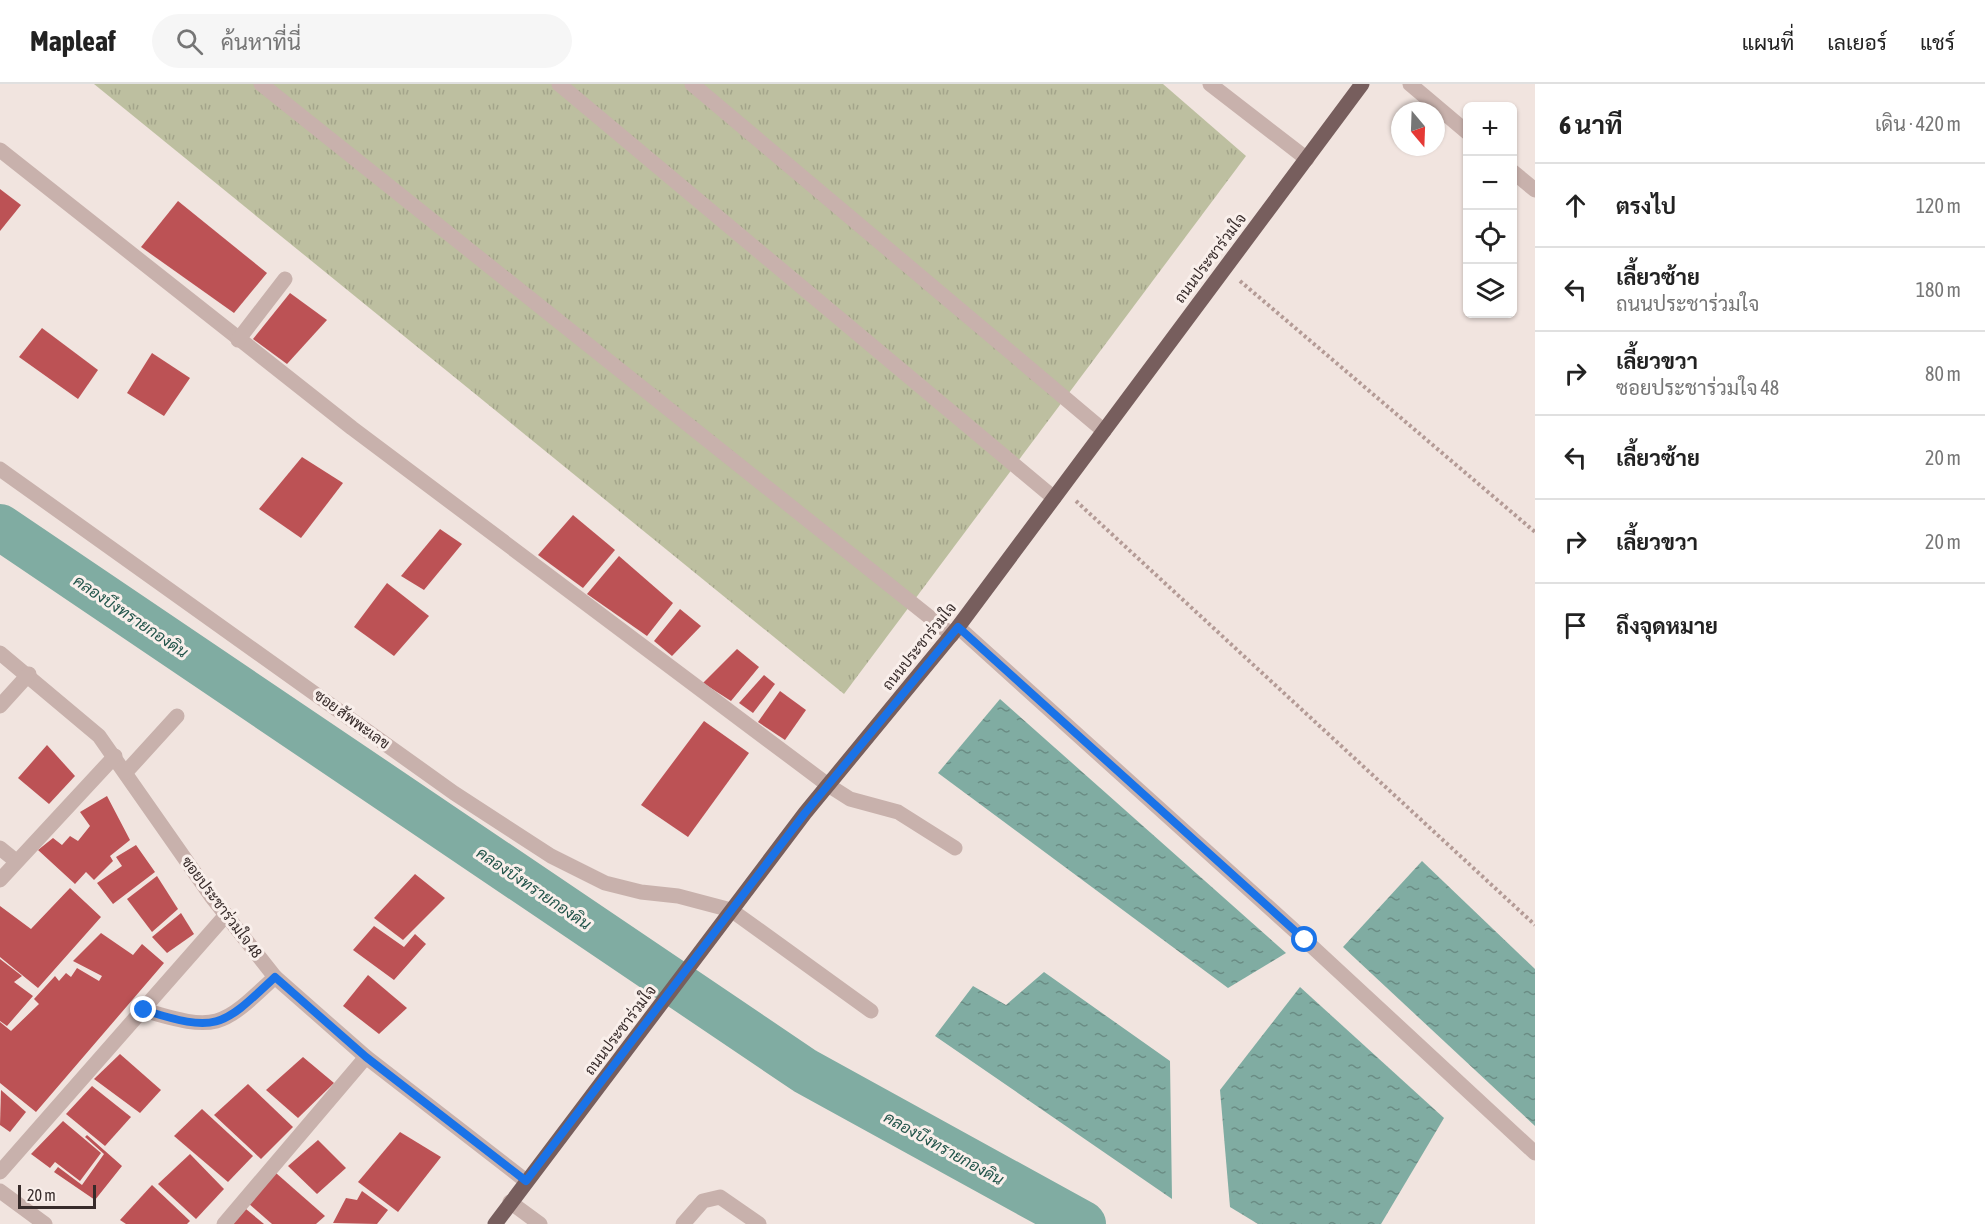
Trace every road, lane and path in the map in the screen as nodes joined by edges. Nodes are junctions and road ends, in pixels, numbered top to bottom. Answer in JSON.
{"nodes":[{"id":1,"x":261,"y":84,"type":"edge"},
{"id":2,"x":559,"y":84,"type":"edge"},
{"id":3,"x":692,"y":84,"type":"edge"},
{"id":4,"x":1210,"y":84,"type":"edge"},
{"id":5,"x":1362,"y":84,"type":"edge"},
{"id":6,"x":1410,"y":84,"type":"edge"},
{"id":7,"x":1463,"y":130,"type":"edge"},
{"id":8,"x":0,"y":150,"type":"edge"},
{"id":9,"x":1307,"y":159,"type":"junction"},
{"id":10,"x":1517,"y":175,"type":"edge"},
{"id":11,"x":1535,"y":190,"type":"edge"},
{"id":12,"x":1225,"y":268,"type":"junction"},
{"id":13,"x":285,"y":279,"type":"dead end"},
{"id":14,"x":238,"y":340,"type":"junction"},
{"id":15,"x":1104,"y":431,"type":"junction"},
{"id":16,"x":0,"y":469,"type":"edge"},
{"id":17,"x":1058,"y":493,"type":"junction"},
{"id":18,"x":1535,"y":532,"type":"edge"},
{"id":19,"x":955,"y":631,"type":"junction"},
{"id":20,"x":0,"y":652,"type":"edge"},
{"id":21,"x":29,"y":674,"type":"junction"},
{"id":22,"x":0,"y":706,"type":"edge"},
{"id":23,"x":177,"y":716,"type":"dead end"},
{"id":24,"x":114,"y":756,"type":"junction"},
{"id":25,"x":126,"y":772,"type":"junction"},
{"id":26,"x":828,"y":785,"type":"junction"},
{"id":27,"x":0,"y":848,"type":"edge"},
{"id":28,"x":955,"y":848,"type":"dead end"},
{"id":29,"x":16,"y":861,"type":"junction"},
{"id":30,"x":0,"y":880,"type":"edge"},
{"id":31,"x":731,"y":910,"type":"junction"},
{"id":32,"x":226,"y":915,"type":"junction"},
{"id":33,"x":1535,"y":925,"type":"edge"},
{"id":34,"x":275,"y":977,"type":"junction"},
{"id":35,"x":144,"y":1010,"type":"junction"},
{"id":36,"x":871,"y":1011,"type":"dead end"},
{"id":37,"x":366,"y":1057,"type":"junction"},
{"id":38,"x":1535,"y":1153,"type":"edge"},
{"id":39,"x":0,"y":1172,"type":"edge"},
{"id":40,"x":526,"y":1181,"type":"junction"},
{"id":41,"x":0,"y":1191,"type":"edge"},
{"id":42,"x":510,"y":1203,"type":"junction"},
{"id":43,"x":45,"y":1224,"type":"edge"},
{"id":44,"x":224,"y":1224,"type":"edge"},
{"id":45,"x":495,"y":1224,"type":"edge"},
{"id":46,"x":540,"y":1224,"type":"edge"},
{"id":47,"x":683,"y":1224,"type":"edge"},
{"id":48,"x":759,"y":1224,"type":"edge"}],
"edges":[{"from":1,"to":19,"type":"street"},
{"from":2,"to":17,"type":"street"},
{"from":3,"to":15,"type":"street"},
{"from":4,"to":9,"type":"street"},
{"from":5,"to":9,"type":"main road","name":"ถนนประชาร่วมใจ"},
{"from":6,"to":7,"type":"street"},
{"from":8,"to":14,"type":"street"},
{"from":9,"to":12,"type":"main road","name":"ถนนประชาร่วมใจ"},
{"from":10,"to":11,"type":"street"},
{"from":12,"to":15,"type":"main road","name":"ถนนประชาร่วมใจ"},
{"from":12,"to":18,"type":"path"},
{"from":13,"to":14,"type":"street"},
{"from":14,"to":26,"type":"street"},
{"from":15,"to":17,"type":"main road","name":"ถนนประชาร่วมใจ"},
{"from":16,"to":31,"type":"street","name":"ซอย สัพพะเลข"},
{"from":17,"to":19,"type":"main road","name":"ถนนประชาร่วมใจ"},
{"from":17,"to":33,"type":"path"},
{"from":19,"to":26,"type":"main road","name":"ถนนประชาร่วมใจ"},
{"from":19,"to":38,"type":"street"},
{"from":20,"to":21,"type":"street","name":"ซอยประชาร่วมใจ 48"},
{"from":21,"to":22,"type":"street"},
{"from":21,"to":24,"type":"street","name":"ซอยประชาร่วมใจ 48"},
{"from":23,"to":25,"type":"street"},
{"from":24,"to":25,"type":"street","name":"ซอยประชาร่วมใจ 48"},
{"from":24,"to":29,"type":"street"},
{"from":25,"to":32,"type":"street","name":"ซอยประชาร่วมใจ 48"},
{"from":26,"to":28,"type":"street"},
{"from":26,"to":31,"type":"main road","name":"ถนนประชาร่วมใจ"},
{"from":27,"to":29,"type":"street"},
{"from":29,"to":30,"type":"street"},
{"from":31,"to":36,"type":"street"},
{"from":31,"to":40,"type":"main road","name":"ถนนประชาร่วมใจ"},
{"from":32,"to":34,"type":"street","name":"ซอยประชาร่วมใจ 48"},
{"from":32,"to":35,"type":"street"},
{"from":34,"to":35,"type":"street"},
{"from":34,"to":37,"type":"street","name":"ซอยประชาร่วมใจ 48"},
{"from":35,"to":39,"type":"street"},
{"from":37,"to":40,"type":"street","name":"ซอยประชาร่วมใจ 48"},
{"from":37,"to":44,"type":"street"},
{"from":40,"to":42,"type":"main road","name":"ถนนประชาร่วมใจ"},
{"from":41,"to":43,"type":"street"},
{"from":42,"to":45,"type":"main road","name":"ถนนประชาร่วมใจ"},
{"from":42,"to":46,"type":"street"},
{"from":47,"to":48,"type":"street"}]}
